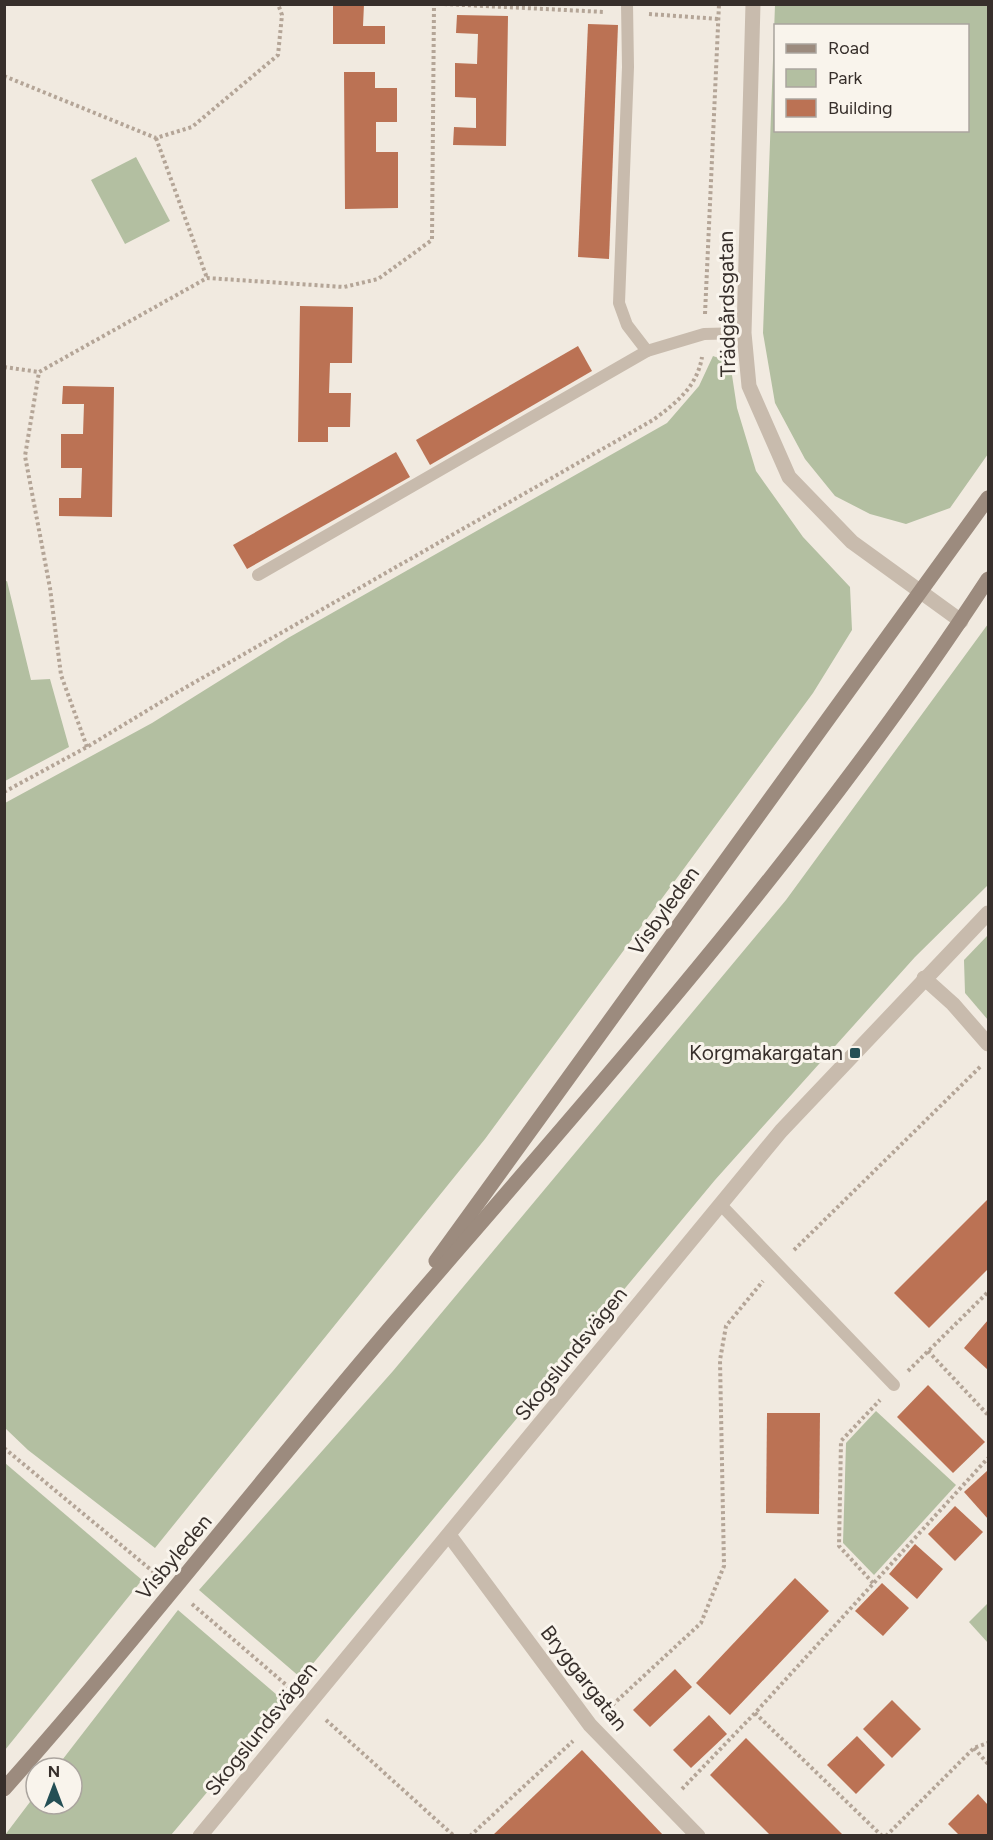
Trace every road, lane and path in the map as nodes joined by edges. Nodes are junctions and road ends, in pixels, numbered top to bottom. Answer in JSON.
{"nodes":[{"id":1,"x":278,"y":4,"type":"edge"},
{"id":2,"x":434,"y":4,"type":"edge"},
{"id":3,"x":444,"y":4,"type":"edge"},
{"id":4,"x":719,"y":4,"type":"edge"},
{"id":5,"x":753,"y":4,"type":"edge"},
{"id":6,"x":627,"y":9,"type":"edge"},
{"id":7,"x":719,"y":19,"type":"junction"},
{"id":8,"x":4,"y":76,"type":"edge"},
{"id":9,"x":156,"y":138,"type":"junction"},
{"id":10,"x":207,"y":278,"type":"junction"},
{"id":11,"x":744,"y":333,"type":"junction"},
{"id":12,"x":704,"y":334,"type":"junction"},
{"id":13,"x":647,"y":351,"type":"junction"},
{"id":14,"x":4,"y":367,"type":"edge"},
{"id":15,"x":39,"y":372,"type":"junction"},
{"id":16,"x":988,"y":498,"type":"edge"},
{"id":17,"x":258,"y":576,"type":"dead end"},
{"id":18,"x":988,"y":579,"type":"edge"},
{"id":19,"x":920,"y":592,"type":"junction"},
{"id":20,"x":961,"y":621,"type":"junction"},
{"id":21,"x":87,"y":747,"type":"junction"},
{"id":22,"x":4,"y":792,"type":"edge"},
{"id":23,"x":988,"y":912,"type":"edge"},
{"id":24,"x":924,"y":978,"type":"junction"},
{"id":25,"x":988,"y":1044,"type":"edge"},
{"id":26,"x":988,"y":1058,"type":"edge"},
{"id":27,"x":721,"y":1205,"type":"junction"},
{"id":28,"x":778,"y":1264,"type":"junction"},
{"id":29,"x":988,"y":1292,"type":"edge"},
{"id":30,"x":373,"y":1348,"type":"junction"},
{"id":31,"x":928,"y":1352,"type":"junction"},
{"id":32,"x":894,"y":1385,"type":"junction"},
{"id":33,"x":988,"y":1415,"type":"edge"},
{"id":34,"x":4,"y":1448,"type":"edge"},
{"id":35,"x":988,"y":1458,"type":"edge"},
{"id":36,"x":449,"y":1535,"type":"junction"},
{"id":37,"x":165,"y":1581,"type":"dead end"},
{"id":38,"x":873,"y":1583,"type":"junction"},
{"id":39,"x":190,"y":1603,"type":"dead end"},
{"id":40,"x":297,"y":1695,"type":"dead end"},
{"id":41,"x":755,"y":1713,"type":"junction"},
{"id":42,"x":323,"y":1717,"type":"dead end"},
{"id":43,"x":590,"y":1725,"type":"junction"},
{"id":44,"x":988,"y":1743,"type":"edge"},
{"id":45,"x":974,"y":1748,"type":"junction"},
{"id":46,"x":988,"y":1764,"type":"edge"},
{"id":47,"x":4,"y":1789,"type":"edge"},
{"id":48,"x":667,"y":1804,"type":"junction"},
{"id":49,"x":200,"y":1836,"type":"edge"},
{"id":50,"x":454,"y":1836,"type":"edge"},
{"id":51,"x":470,"y":1836,"type":"edge"},
{"id":52,"x":698,"y":1836,"type":"edge"},
{"id":53,"x":884,"y":1836,"type":"edge"}],
"edges":[{"from":1,"to":9,"type":"path"},
{"from":2,"to":10,"type":"path"},
{"from":3,"to":6,"type":"path"},
{"from":4,"to":7,"type":"path"},
{"from":5,"to":11,"type":"street","name":"Trädgårdsgatan"},
{"from":6,"to":7,"type":"path"},
{"from":6,"to":13,"type":"lane"},
{"from":7,"to":12,"type":"path"},
{"from":8,"to":9,"type":"path"},
{"from":9,"to":10,"type":"path"},
{"from":10,"to":15,"type":"path"},
{"from":11,"to":12,"type":"lane"},
{"from":11,"to":19,"type":"street","name":"Trädgårdsgatan"},
{"from":12,"to":13,"type":"lane"},
{"from":12,"to":21,"type":"path"},
{"from":13,"to":17,"type":"lane"},
{"from":14,"to":15,"type":"path"},
{"from":15,"to":21,"type":"path"},
{"from":16,"to":19,"type":"main road","name":"Visbyleden"},
{"from":18,"to":20,"type":"main road","name":"Visbyleden"},
{"from":19,"to":20,"type":"street","name":"Trädgårdsgatan"},
{"from":19,"to":30,"type":"main road","name":"Visbyleden"},
{"from":20,"to":30,"type":"main road","name":"Visbyleden"},
{"from":21,"to":22,"type":"path"},
{"from":23,"to":24,"type":"street","name":"Skogslundsvägen"},
{"from":24,"to":25,"type":"street"},
{"from":24,"to":27,"type":"street","name":"Skogslundsvägen"},
{"from":26,"to":28,"type":"path"},
{"from":27,"to":28,"type":"lane"},
{"from":27,"to":36,"type":"street","name":"Skogslundsvägen"},
{"from":28,"to":32,"type":"lane"},
{"from":28,"to":43,"type":"path"},
{"from":29,"to":31,"type":"path"},
{"from":30,"to":47,"type":"main road","name":"Visbyleden"},
{"from":31,"to":32,"type":"path"},
{"from":31,"to":33,"type":"path"},
{"from":32,"to":38,"type":"path"},
{"from":34,"to":37,"type":"path"},
{"from":35,"to":38,"type":"path"},
{"from":36,"to":43,"type":"street","name":"Bryggargatan"},
{"from":36,"to":49,"type":"street","name":"Skogslundsvägen"},
{"from":38,"to":41,"type":"path"},
{"from":39,"to":40,"type":"path"},
{"from":41,"to":48,"type":"path"},
{"from":41,"to":53,"type":"path"},
{"from":42,"to":50,"type":"path"},
{"from":43,"to":48,"type":"street","name":"Bryggargatan"},
{"from":43,"to":51,"type":"path"},
{"from":44,"to":45,"type":"path"},
{"from":45,"to":46,"type":"path"},
{"from":45,"to":53,"type":"path"},
{"from":48,"to":52,"type":"street","name":"Bryggargatan"}]}
